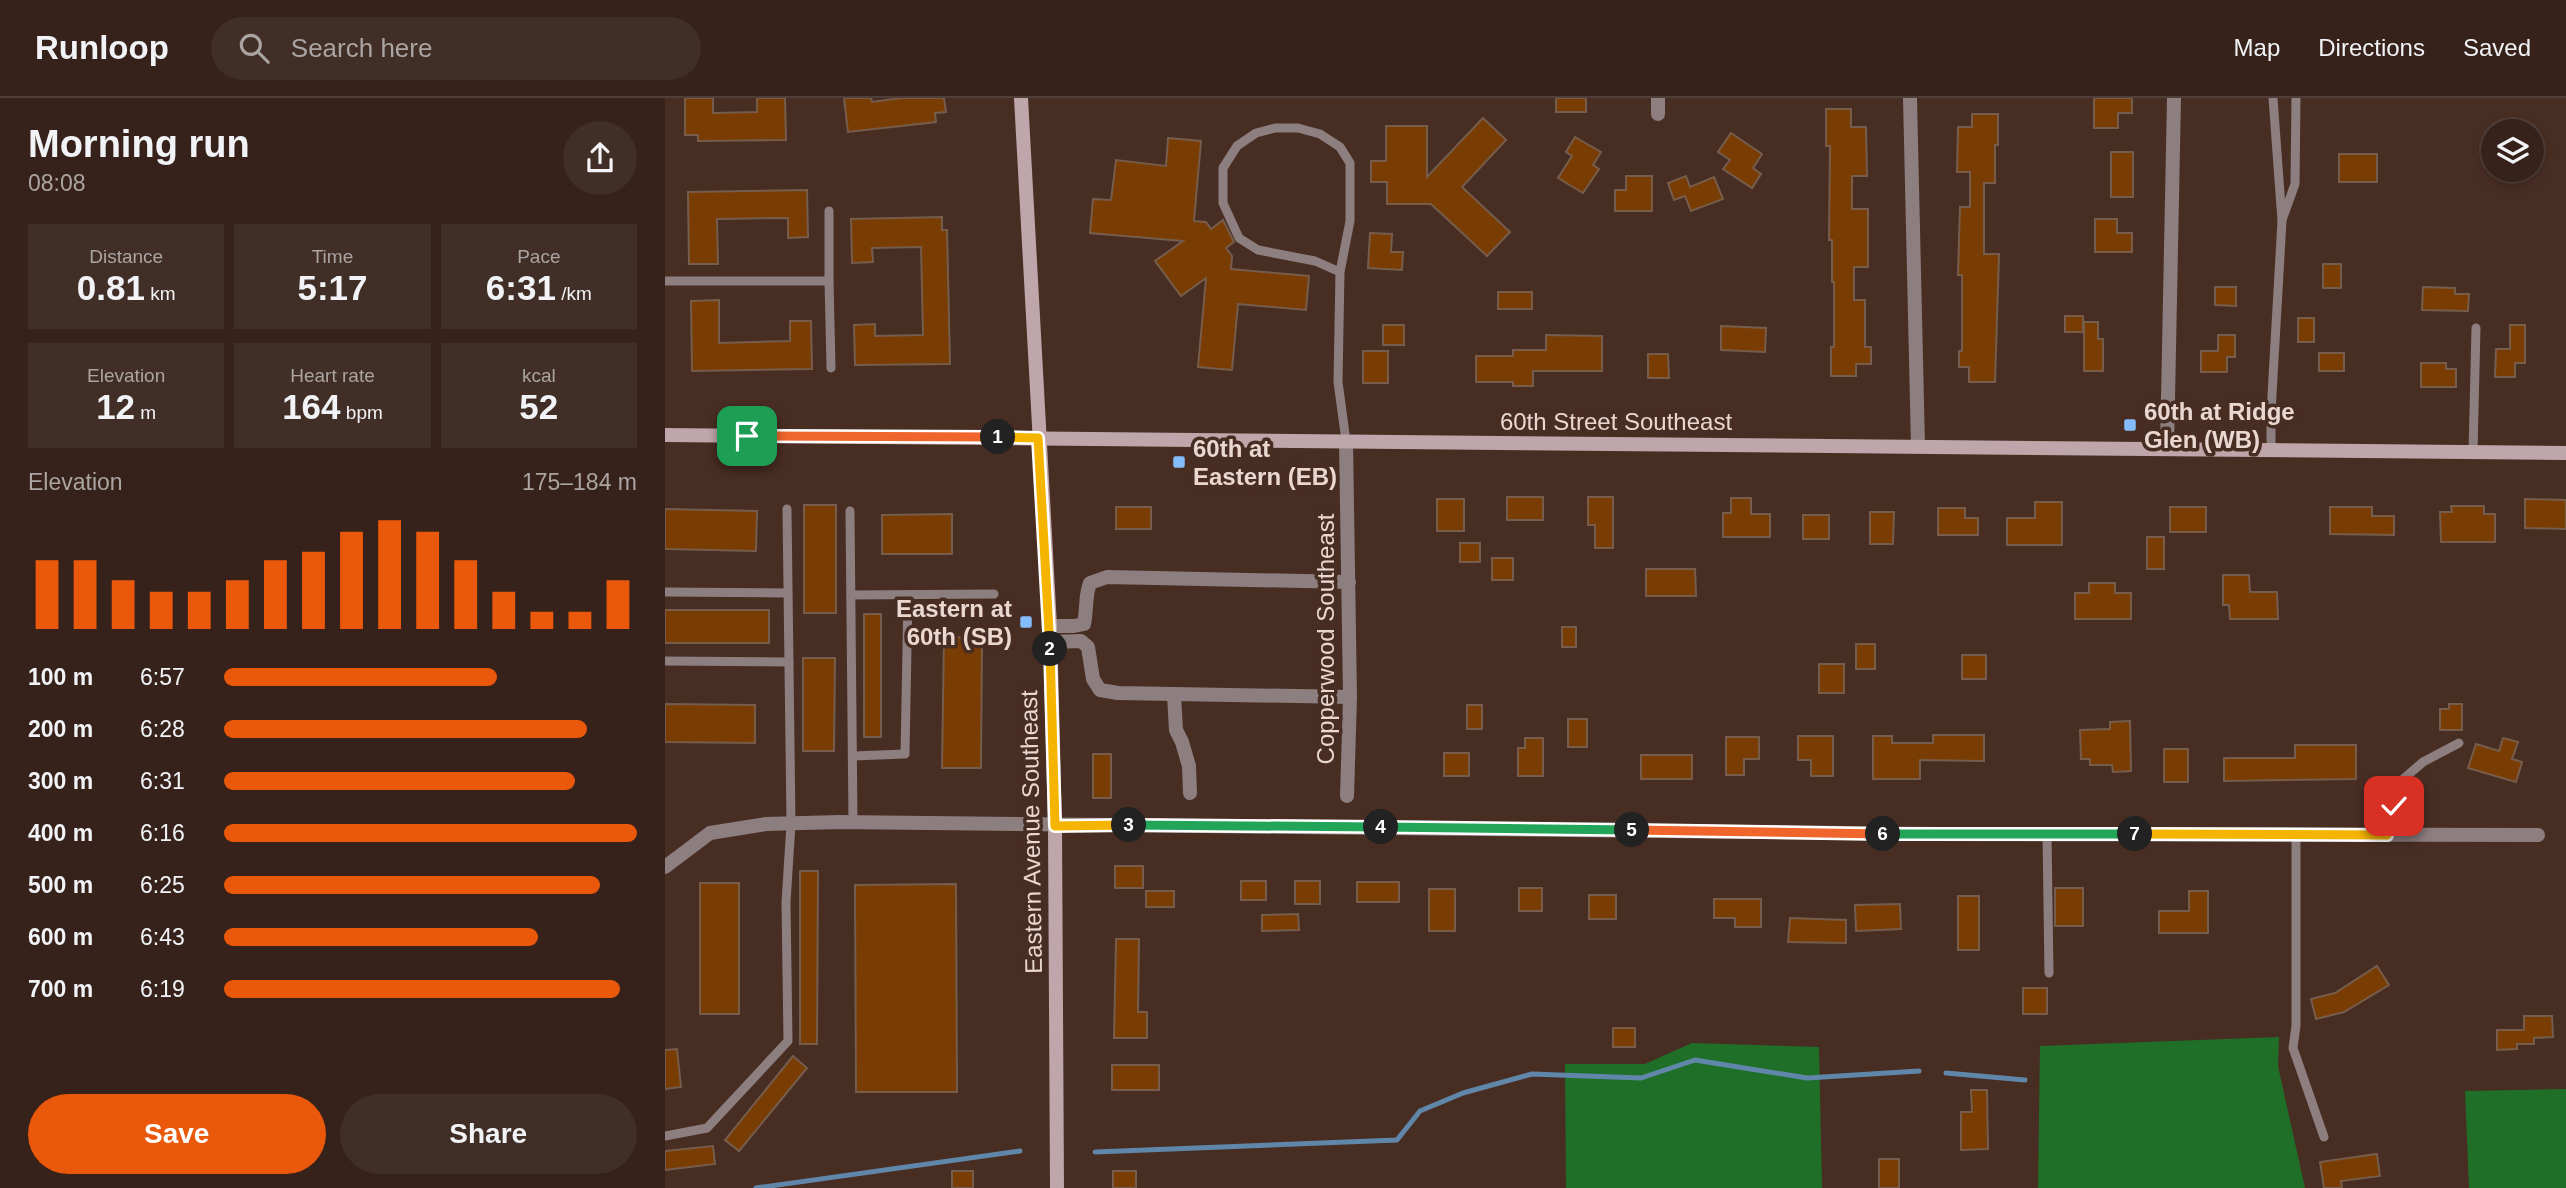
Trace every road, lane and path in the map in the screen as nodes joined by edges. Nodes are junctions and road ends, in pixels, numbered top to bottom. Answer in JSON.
{"nodes":[{"id":1,"x":1021,"y":98,"type":"edge"},
{"id":2,"x":1658,"y":98,"type":"edge"},
{"id":3,"x":1910,"y":98,"type":"edge"},
{"id":4,"x":2174,"y":98,"type":"edge"},
{"id":5,"x":2273,"y":98,"type":"edge"},
{"id":6,"x":2296,"y":98,"type":"edge"},
{"id":7,"x":1658,"y":114,"type":"dead end"},
{"id":8,"x":829,"y":211,"type":"dead end"},
{"id":9,"x":2282,"y":221,"type":"junction"},
{"id":10,"x":1340,"y":272,"type":"junction"},
{"id":11,"x":665,"y":281,"type":"edge"},
{"id":12,"x":829,"y":281,"type":"junction"},
{"id":13,"x":2476,"y":328,"type":"dead end"},
{"id":14,"x":831,"y":368,"type":"dead end"},
{"id":15,"x":665,"y":435,"type":"edge"},
{"id":16,"x":1038,"y":438,"type":"junction"},
{"id":17,"x":1346,"y":441,"type":"junction"},
{"id":18,"x":1918,"y":446,"type":"junction"},
{"id":19,"x":2167,"y":449,"type":"junction"},
{"id":20,"x":2271,"y":450,"type":"junction"},
{"id":21,"x":2473,"y":452,"type":"junction"},
{"id":22,"x":2566,"y":453,"type":"edge"},
{"id":23,"x":787,"y":509,"type":"dead end"},
{"id":24,"x":850,"y":511,"type":"dead end"},
{"id":25,"x":1349,"y":582,"type":"junction"},
{"id":26,"x":665,"y":592,"type":"edge"},
{"id":27,"x":788,"y":593,"type":"junction"},
{"id":28,"x":994,"y":594,"type":"dead end"},
{"id":29,"x":851,"y":595,"type":"junction"},
{"id":30,"x":908,"y":595,"type":"junction"},
{"id":31,"x":1050,"y":626,"type":"junction"},
{"id":32,"x":1050,"y":642,"type":"junction"},
{"id":33,"x":665,"y":661,"type":"edge"},
{"id":34,"x":789,"y":662,"type":"junction"},
{"id":35,"x":1174,"y":695,"type":"junction"},
{"id":36,"x":1350,"y":697,"type":"junction"},
{"id":37,"x":2459,"y":743,"type":"dead end"},
{"id":38,"x":853,"y":756,"type":"junction"},
{"id":39,"x":1190,"y":793,"type":"dead end"},
{"id":40,"x":1347,"y":796,"type":"dead end"},
{"id":41,"x":853,"y":822,"type":"junction"},
{"id":42,"x":791,"y":824,"type":"junction"},
{"id":43,"x":1055,"y":826,"type":"junction"},
{"id":44,"x":2047,"y":834,"type":"junction"},
{"id":45,"x":2296,"y":835,"type":"junction"},
{"id":46,"x":2387,"y":835,"type":"junction"},
{"id":47,"x":2538,"y":835,"type":"dead end"},
{"id":48,"x":665,"y":867,"type":"edge"},
{"id":49,"x":2049,"y":972,"type":"dead end"},
{"id":50,"x":665,"y":1136,"type":"edge"},
{"id":51,"x":2323,"y":1137,"type":"dead end"},
{"id":52,"x":1057,"y":1188,"type":"edge"}],
"edges":[{"from":1,"to":16,"type":"main road","name":"Eastern Avenue Southeast"},
{"from":2,"to":7,"type":"street"},
{"from":3,"to":18,"type":"street"},
{"from":4,"to":19,"type":"street"},
{"from":5,"to":9,"type":"lane"},
{"from":6,"to":9,"type":"lane"},
{"from":8,"to":12,"type":"lane"},
{"from":9,"to":20,"type":"lane"},
{"from":10,"to":10,"type":"lane"},
{"from":10,"to":17,"type":"lane"},
{"from":11,"to":12,"type":"lane"},
{"from":12,"to":14,"type":"lane"},
{"from":13,"to":21,"type":"lane"},
{"from":15,"to":16,"type":"main road","name":"60th Street Southeast"},
{"from":16,"to":17,"type":"main road","name":"60th Street Southeast"},
{"from":16,"to":31,"type":"main road","name":"Eastern Avenue Southeast"},
{"from":17,"to":18,"type":"main road","name":"60th Street Southeast"},
{"from":17,"to":25,"type":"street","name":"Copperwood Southeast"},
{"from":18,"to":19,"type":"main road","name":"60th Street Southeast"},
{"from":19,"to":20,"type":"main road","name":"60th Street Southeast"},
{"from":20,"to":21,"type":"main road","name":"60th Street Southeast"},
{"from":21,"to":22,"type":"main road","name":"60th Street Southeast"},
{"from":23,"to":27,"type":"lane"},
{"from":24,"to":29,"type":"lane"},
{"from":25,"to":31,"type":"street"},
{"from":25,"to":36,"type":"street","name":"Copperwood Southeast"},
{"from":26,"to":27,"type":"lane"},
{"from":27,"to":34,"type":"lane"},
{"from":28,"to":30,"type":"lane"},
{"from":29,"to":30,"type":"lane"},
{"from":29,"to":38,"type":"lane"},
{"from":30,"to":38,"type":"lane"},
{"from":31,"to":32,"type":"main road","name":"Eastern Avenue Southeast"},
{"from":32,"to":35,"type":"street"},
{"from":32,"to":43,"type":"main road","name":"Eastern Avenue Southeast"},
{"from":33,"to":34,"type":"lane"},
{"from":34,"to":42,"type":"lane"},
{"from":35,"to":36,"type":"street"},
{"from":35,"to":39,"type":"street"},
{"from":36,"to":40,"type":"street","name":"Copperwood Southeast"},
{"from":37,"to":46,"type":"lane"},
{"from":38,"to":41,"type":"lane"},
{"from":41,"to":42,"type":"street"},
{"from":41,"to":43,"type":"street"},
{"from":42,"to":48,"type":"street"},
{"from":42,"to":50,"type":"lane"},
{"from":43,"to":44,"type":"street"},
{"from":43,"to":52,"type":"main road","name":"Eastern Avenue Southeast"},
{"from":44,"to":45,"type":"street"},
{"from":44,"to":49,"type":"lane"},
{"from":45,"to":46,"type":"street"},
{"from":45,"to":51,"type":"lane"},
{"from":46,"to":47,"type":"street"}]}
